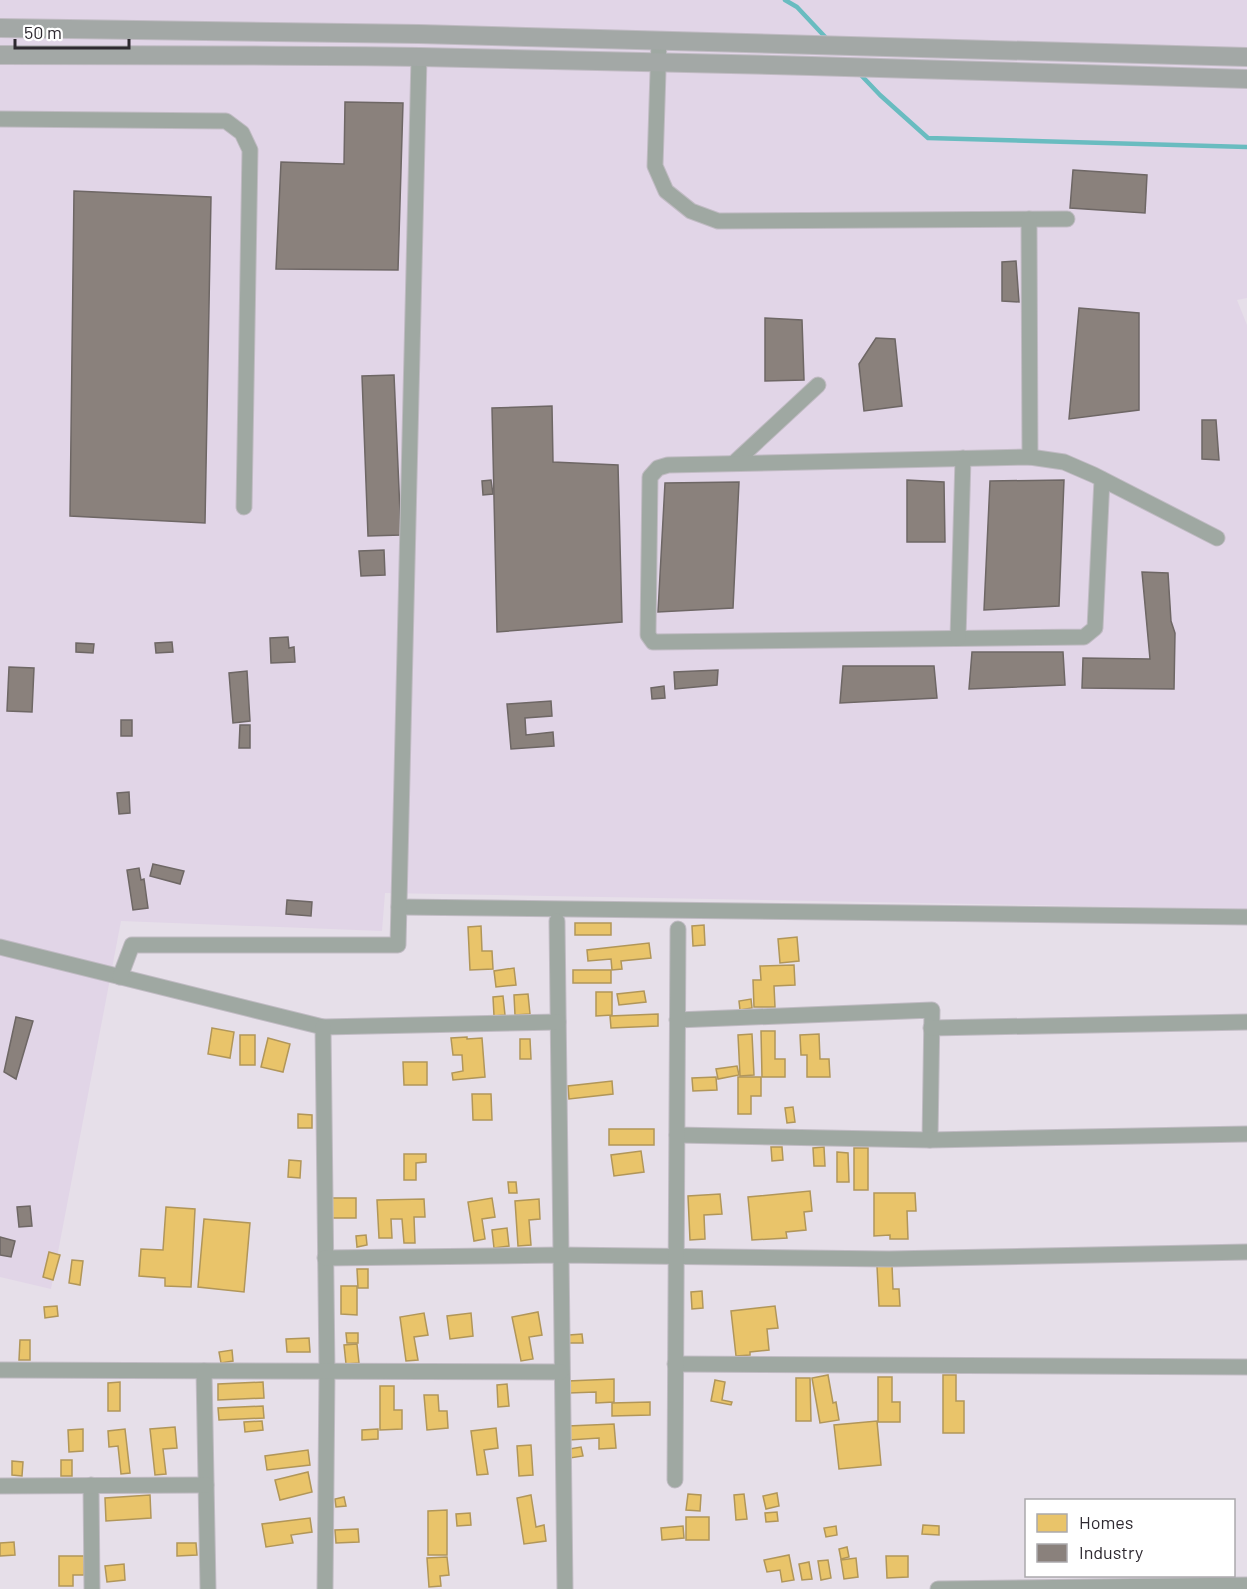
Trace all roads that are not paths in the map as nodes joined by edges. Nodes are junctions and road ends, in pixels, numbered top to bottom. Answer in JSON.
{"nodes":[{"id":1,"x":0,"y":28,"type":"edge"},
{"id":2,"x":659,"y":40,"type":"junction"},
{"id":3,"x":0,"y":55,"type":"edge"},
{"id":4,"x":419,"y":57,"type":"junction"},
{"id":5,"x":1247,"y":57,"type":"edge"},
{"id":6,"x":659,"y":63,"type":"junction"},
{"id":7,"x":1247,"y":79,"type":"edge"},
{"id":8,"x":0,"y":119,"type":"edge"},
{"id":9,"x":1029,"y":219,"type":"junction"},
{"id":10,"x":1067,"y":219,"type":"dead end"},
{"id":11,"x":818,"y":386,"type":"dead end"},
{"id":12,"x":1030,"y":457,"type":"junction"},
{"id":13,"x":963,"y":458,"type":"junction"},
{"id":14,"x":735,"y":463,"type":"junction"},
{"id":15,"x":1102,"y":479,"type":"junction"},
{"id":16,"x":244,"y":507,"type":"dead end"},
{"id":17,"x":1217,"y":538,"type":"dead end"},
{"id":18,"x":958,"y":638,"type":"junction"},
{"id":19,"x":399,"y":907,"type":"junction"},
{"id":20,"x":1247,"y":917,"type":"edge"},
{"id":21,"x":556,"y":921,"type":"dead end"},
{"id":22,"x":678,"y":929,"type":"dead end"},
{"id":23,"x":0,"y":947,"type":"edge"},
{"id":24,"x":120,"y":977,"type":"junction"},
{"id":25,"x":677,"y":1020,"type":"junction"},
{"id":26,"x":558,"y":1022,"type":"junction"},
{"id":27,"x":1247,"y":1022,"type":"edge"},
{"id":28,"x":323,"y":1028,"type":"junction"},
{"id":29,"x":931,"y":1028,"type":"junction"},
{"id":30,"x":1247,"y":1134,"type":"edge"},
{"id":31,"x":677,"y":1135,"type":"junction"},
{"id":32,"x":930,"y":1140,"type":"junction"},
{"id":33,"x":1247,"y":1252,"type":"edge"},
{"id":34,"x":560,"y":1255,"type":"junction"},
{"id":35,"x":676,"y":1257,"type":"junction"},
{"id":36,"x":325,"y":1258,"type":"junction"},
{"id":37,"x":675,"y":1364,"type":"junction"},
{"id":38,"x":1247,"y":1367,"type":"edge"},
{"id":39,"x":0,"y":1370,"type":"edge"},
{"id":40,"x":204,"y":1371,"type":"junction"},
{"id":41,"x":327,"y":1372,"type":"junction"},
{"id":42,"x":561,"y":1372,"type":"junction"},
{"id":43,"x":675,"y":1480,"type":"dead end"},
{"id":44,"x":91,"y":1485,"type":"junction"},
{"id":45,"x":206,"y":1485,"type":"junction"},
{"id":46,"x":0,"y":1486,"type":"edge"},
{"id":47,"x":1247,"y":1585,"type":"edge"},
{"id":48,"x":1164,"y":1587,"type":"edge"},
{"id":49,"x":92,"y":1589,"type":"edge"},
{"id":50,"x":208,"y":1589,"type":"edge"},
{"id":51,"x":325,"y":1589,"type":"edge"},
{"id":52,"x":565,"y":1589,"type":"edge"},
{"id":53,"x":938,"y":1589,"type":"edge"}],
"edges":[{"from":1,"to":2,"type":"main road"},
{"from":2,"to":5,"type":"main road"},
{"from":2,"to":6,"type":"street"},
{"from":3,"to":4,"type":"main road"},
{"from":4,"to":6,"type":"main road"},
{"from":4,"to":19,"type":"street"},
{"from":6,"to":7,"type":"main road"},
{"from":6,"to":9,"type":"street"},
{"from":8,"to":16,"type":"street"},
{"from":9,"to":10,"type":"street"},
{"from":9,"to":12,"type":"street"},
{"from":11,"to":14,"type":"street"},
{"from":12,"to":13,"type":"street"},
{"from":12,"to":15,"type":"street"},
{"from":13,"to":14,"type":"street"},
{"from":13,"to":18,"type":"street"},
{"from":14,"to":18,"type":"street"},
{"from":15,"to":17,"type":"street"},
{"from":15,"to":18,"type":"street"},
{"from":19,"to":20,"type":"street"},
{"from":19,"to":24,"type":"street"},
{"from":21,"to":26,"type":"street"},
{"from":22,"to":25,"type":"street"},
{"from":23,"to":24,"type":"street"},
{"from":24,"to":28,"type":"street"},
{"from":25,"to":29,"type":"street"},
{"from":25,"to":31,"type":"street"},
{"from":26,"to":28,"type":"street"},
{"from":26,"to":34,"type":"street"},
{"from":27,"to":29,"type":"street"},
{"from":28,"to":36,"type":"street"},
{"from":29,"to":32,"type":"street"},
{"from":30,"to":32,"type":"street"},
{"from":31,"to":32,"type":"street"},
{"from":31,"to":35,"type":"street"},
{"from":33,"to":35,"type":"street"},
{"from":34,"to":35,"type":"street"},
{"from":34,"to":36,"type":"street"},
{"from":34,"to":42,"type":"street"},
{"from":35,"to":37,"type":"street"},
{"from":36,"to":41,"type":"street"},
{"from":37,"to":38,"type":"street"},
{"from":37,"to":43,"type":"street"},
{"from":39,"to":40,"type":"street"},
{"from":40,"to":41,"type":"street"},
{"from":40,"to":45,"type":"street"},
{"from":41,"to":42,"type":"street"},
{"from":41,"to":51,"type":"street"},
{"from":42,"to":52,"type":"street"},
{"from":44,"to":45,"type":"street"},
{"from":44,"to":46,"type":"street"},
{"from":44,"to":49,"type":"street"},
{"from":45,"to":50,"type":"street"},
{"from":47,"to":48,"type":"street"},
{"from":48,"to":53,"type":"street"}]}
